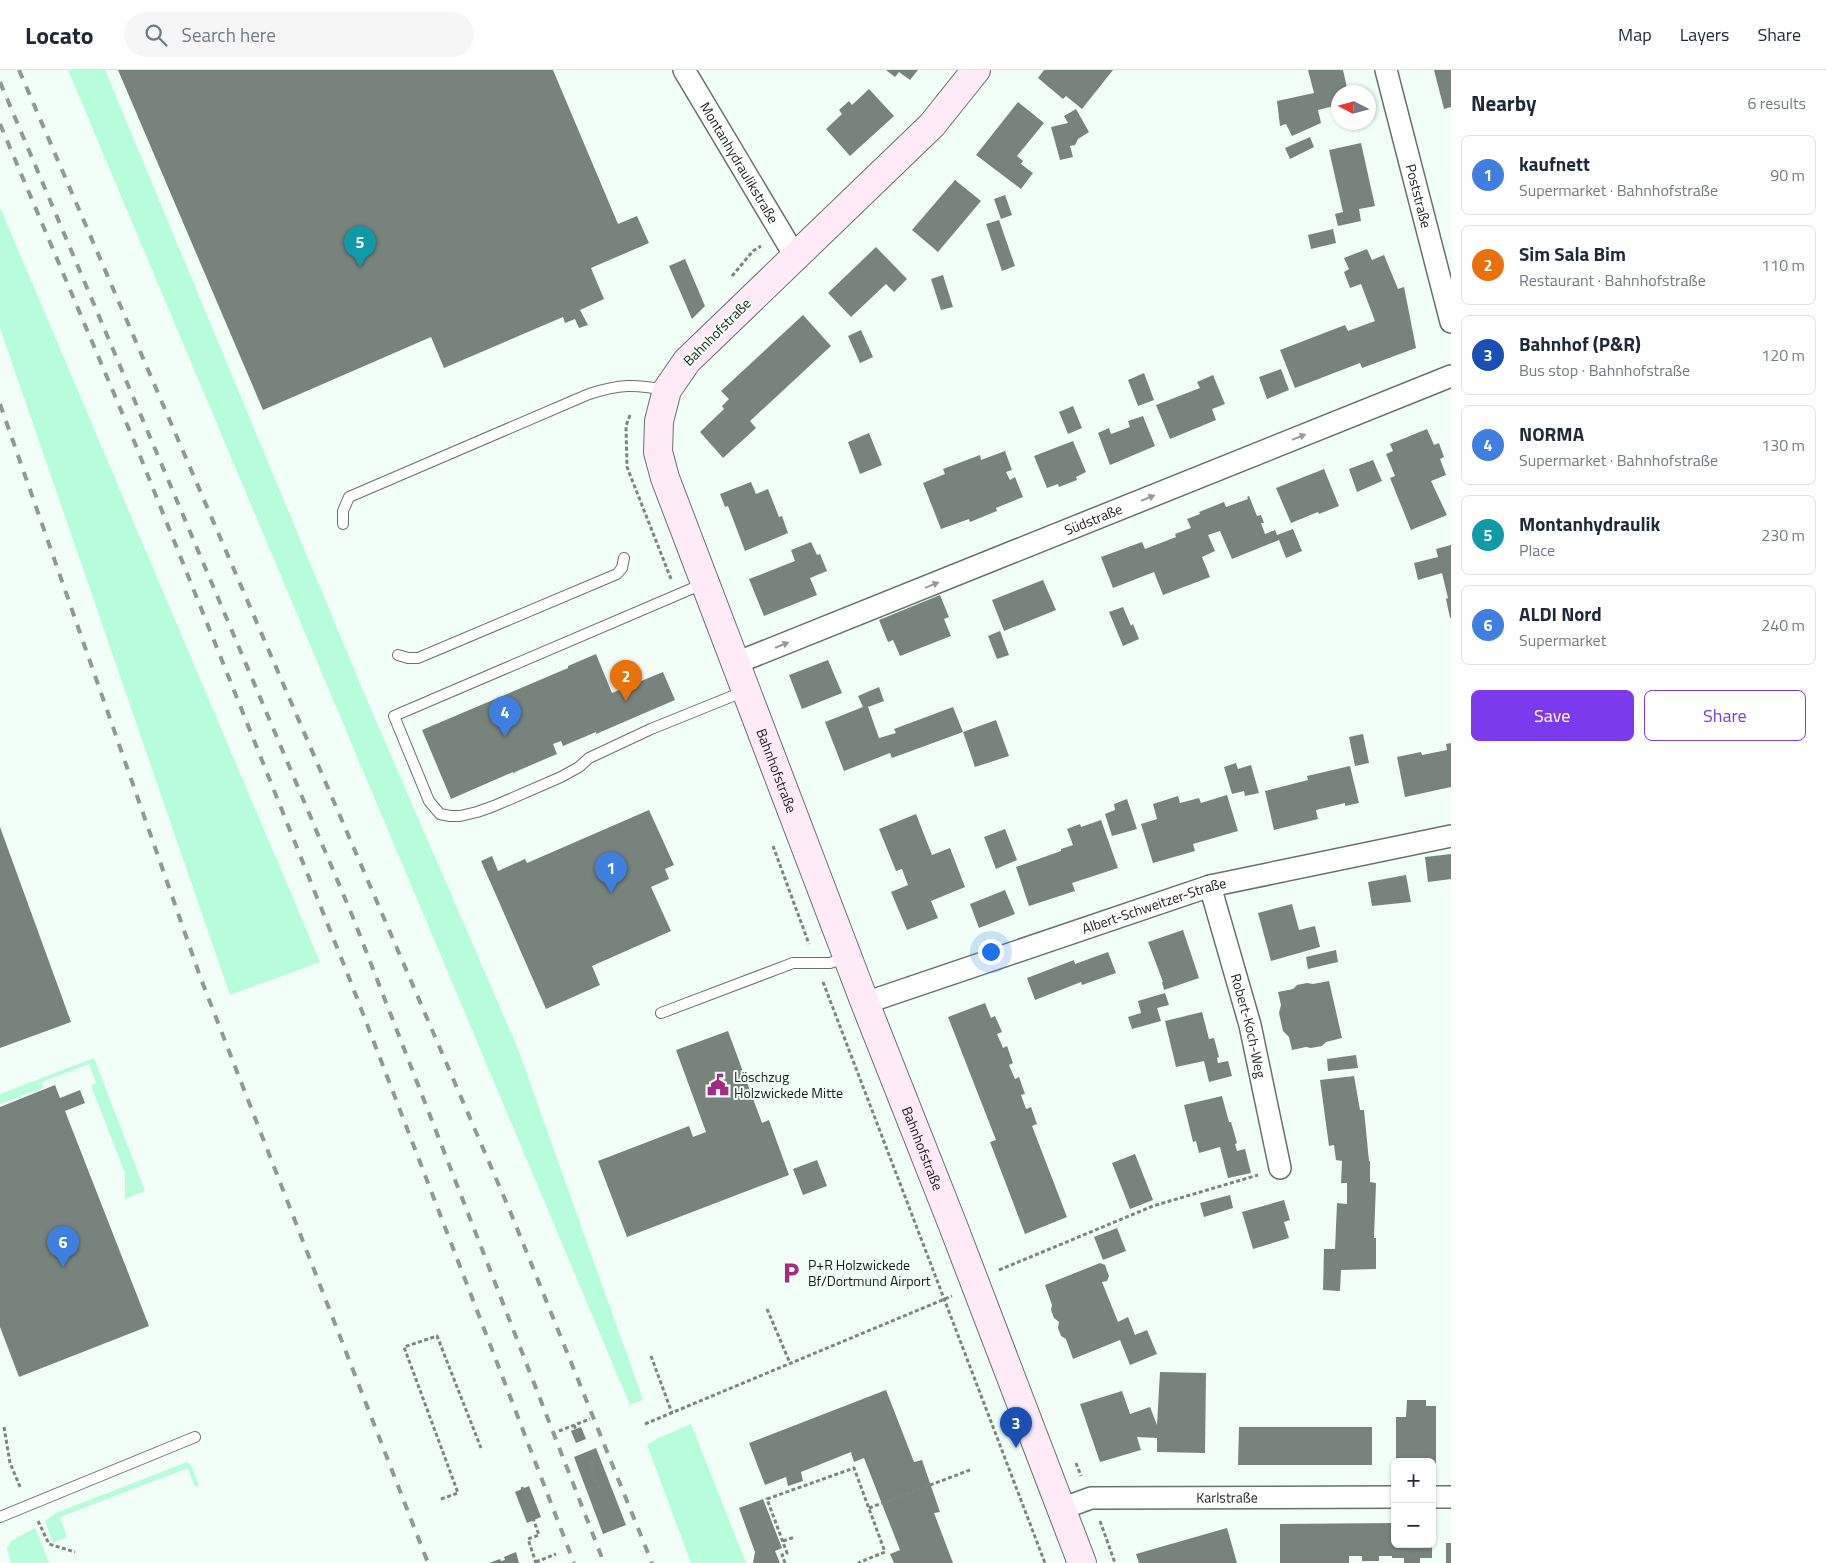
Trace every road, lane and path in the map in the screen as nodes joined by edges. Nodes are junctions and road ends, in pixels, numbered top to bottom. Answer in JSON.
{"nodes":[{"id":1,"x":684,"y":70,"type":"edge"},
{"id":2,"x":976,"y":70,"type":"edge"},
{"id":3,"x":1386,"y":70,"type":"edge"},
{"id":4,"x":780,"y":231,"type":"junction"},
{"id":5,"x":795,"y":256,"type":"junction"},
{"id":6,"x":729,"y":280,"type":"dead end"},
{"id":7,"x":1451,"y":322,"type":"edge"},
{"id":8,"x":1451,"y":376,"type":"edge"},
{"id":9,"x":654,"y":388,"type":"junction"},
{"id":10,"x":343,"y":524,"type":"dead end"},
{"id":11,"x":624,"y":558,"type":"dead end"},
{"id":12,"x":705,"y":582,"type":"junction"},
{"id":13,"x":677,"y":594,"type":"junction"},
{"id":14,"x":398,"y":654,"type":"dead end"},
{"id":15,"x":736,"y":663,"type":"junction"},
{"id":16,"x":746,"y":690,"type":"junction"},
{"id":17,"x":1451,"y":836,"type":"edge"},
{"id":18,"x":773,"y":846,"type":"dead end"},
{"id":19,"x":1210,"y":886,"type":"junction"},
{"id":20,"x":848,"y":957,"type":"junction"},
{"id":21,"x":816,"y":963,"type":"junction"},
{"id":22,"x":865,"y":1003,"type":"junction"},
{"id":23,"x":661,"y":1012,"type":"dead end"},
{"id":24,"x":1280,"y":1168,"type":"joint"},
{"id":25,"x":996,"y":1271,"type":"dead end"},
{"id":26,"x":944,"y":1300,"type":"junction"},
{"id":27,"x":767,"y":1309,"type":"dead end"},
{"id":28,"x":651,"y":1356,"type":"dead end"},
{"id":29,"x":790,"y":1363,"type":"junction"},
{"id":30,"x":672,"y":1413,"type":"junction"},
{"id":31,"x":590,"y":1419,"type":"dead end"},
{"id":32,"x":645,"y":1424,"type":"dead end"},
{"id":33,"x":574,"y":1425,"type":"junction"},
{"id":34,"x":4,"y":1427,"type":"dead end"},
{"id":35,"x":559,"y":1431,"type":"dead end"},
{"id":36,"x":578,"y":1434,"type":"dead end"},
{"id":37,"x":195,"y":1437,"type":"dead end"},
{"id":38,"x":481,"y":1448,"type":"dead end"},
{"id":39,"x":589,"y":1461,"type":"dead end"},
{"id":40,"x":1075,"y":1462,"type":"dead end"},
{"id":41,"x":970,"y":1470,"type":"dead end"},
{"id":42,"x":522,"y":1487,"type":"dead end"},
{"id":43,"x":601,"y":1493,"type":"dead end"},
{"id":44,"x":1391,"y":1497,"type":"edge"},
{"id":45,"x":1436,"y":1497,"type":"edge"},
{"id":46,"x":1451,"y":1497,"type":"edge"},
{"id":47,"x":1091,"y":1498,"type":"junction"},
{"id":48,"x":440,"y":1499,"type":"dead end"},
{"id":49,"x":28,"y":1505,"type":"junction"},
{"id":50,"x":869,"y":1508,"type":"junction"},
{"id":51,"x":1061,"y":1509,"type":"junction"},
{"id":52,"x":0,"y":1517,"type":"edge"},
{"id":53,"x":795,"y":1537,"type":"dead end"},
{"id":54,"x":783,"y":1542,"type":"junction"},
{"id":55,"x":74,"y":1552,"type":"dead end"},
{"id":56,"x":556,"y":1554,"type":"dead end"},
{"id":57,"x":536,"y":1562,"type":"edge"},
{"id":58,"x":785,"y":1563,"type":"edge"},
{"id":59,"x":858,"y":1563,"type":"edge"},
{"id":60,"x":1045,"y":1563,"type":"edge"},
{"id":61,"x":1082,"y":1563,"type":"edge"},
{"id":62,"x":1115,"y":1563,"type":"edge"}],
"edges":[{"from":1,"to":4,"type":"street","name":"Montanhydraulikstraße"},
{"from":2,"to":5,"type":"main road","name":"Bahnhofstraße"},
{"from":3,"to":7,"type":"street","name":"Poststraße"},
{"from":4,"to":5,"type":"street","name":"Montanhydraulikstraße"},
{"from":4,"to":6,"type":"path"},
{"from":5,"to":9,"type":"main road","name":"Bahnhofstraße"},
{"from":15,"to":8,"type":"street","name":"Südstraße","one_way":true},
{"from":9,"to":10,"type":"lane"},
{"from":9,"to":12,"type":"main road","name":"Bahnhofstraße"},
{"from":9,"to":13,"type":"path"},
{"from":11,"to":14,"type":"lane"},
{"from":12,"to":13,"type":"lane"},
{"from":12,"to":15,"type":"main road","name":"Bahnhofstraße"},
{"from":13,"to":16,"type":"lane"},
{"from":15,"to":16,"type":"main road","name":"Bahnhofstraße"},
{"from":16,"to":20,"type":"main road","name":"Bahnhofstraße"},
{"from":17,"to":19,"type":"street","name":"Albert-Schweitzer-Straße"},
{"from":18,"to":21,"type":"path"},
{"from":19,"to":22,"type":"street","name":"Albert-Schweitzer-Straße"},
{"from":19,"to":24,"type":"street","name":"Robert-Koch-Weg"},
{"from":20,"to":21,"type":"lane"},
{"from":20,"to":22,"type":"main road","name":"Bahnhofstraße"},
{"from":21,"to":23,"type":"lane"},
{"from":21,"to":26,"type":"path"},
{"from":22,"to":51,"type":"main road","name":"Bahnhofstraße"},
{"from":24,"to":25,"type":"path"},
{"from":26,"to":29,"type":"path"},
{"from":26,"to":60,"type":"path"},
{"from":27,"to":29,"type":"path"},
{"from":28,"to":30,"type":"path"},
{"from":29,"to":30,"type":"path"},
{"from":30,"to":32,"type":"path"},
{"from":31,"to":33,"type":"path"},
{"from":33,"to":35,"type":"path"},
{"from":33,"to":36,"type":"path"},
{"from":34,"to":49,"type":"path"},
{"from":37,"to":49,"type":"lane"},
{"from":38,"to":48,"type":"path"},
{"from":39,"to":43,"type":"path"},
{"from":40,"to":47,"type":"path"},
{"from":41,"to":50,"type":"path"},
{"from":42,"to":57,"type":"path"},
{"from":44,"to":47,"type":"street","name":"Karlstraße"},
{"from":45,"to":46,"type":"street"},
{"from":47,"to":51,"type":"street","name":"Karlstraße"},
{"from":47,"to":62,"type":"path"},
{"from":49,"to":52,"type":"lane"},
{"from":49,"to":55,"type":"path"},
{"from":50,"to":54,"type":"path"},
{"from":50,"to":59,"type":"path"},
{"from":51,"to":61,"type":"main road","name":"Bahnhofstraße"},
{"from":53,"to":54,"type":"path"},
{"from":54,"to":58,"type":"path"},
{"from":56,"to":57,"type":"path"}]}
